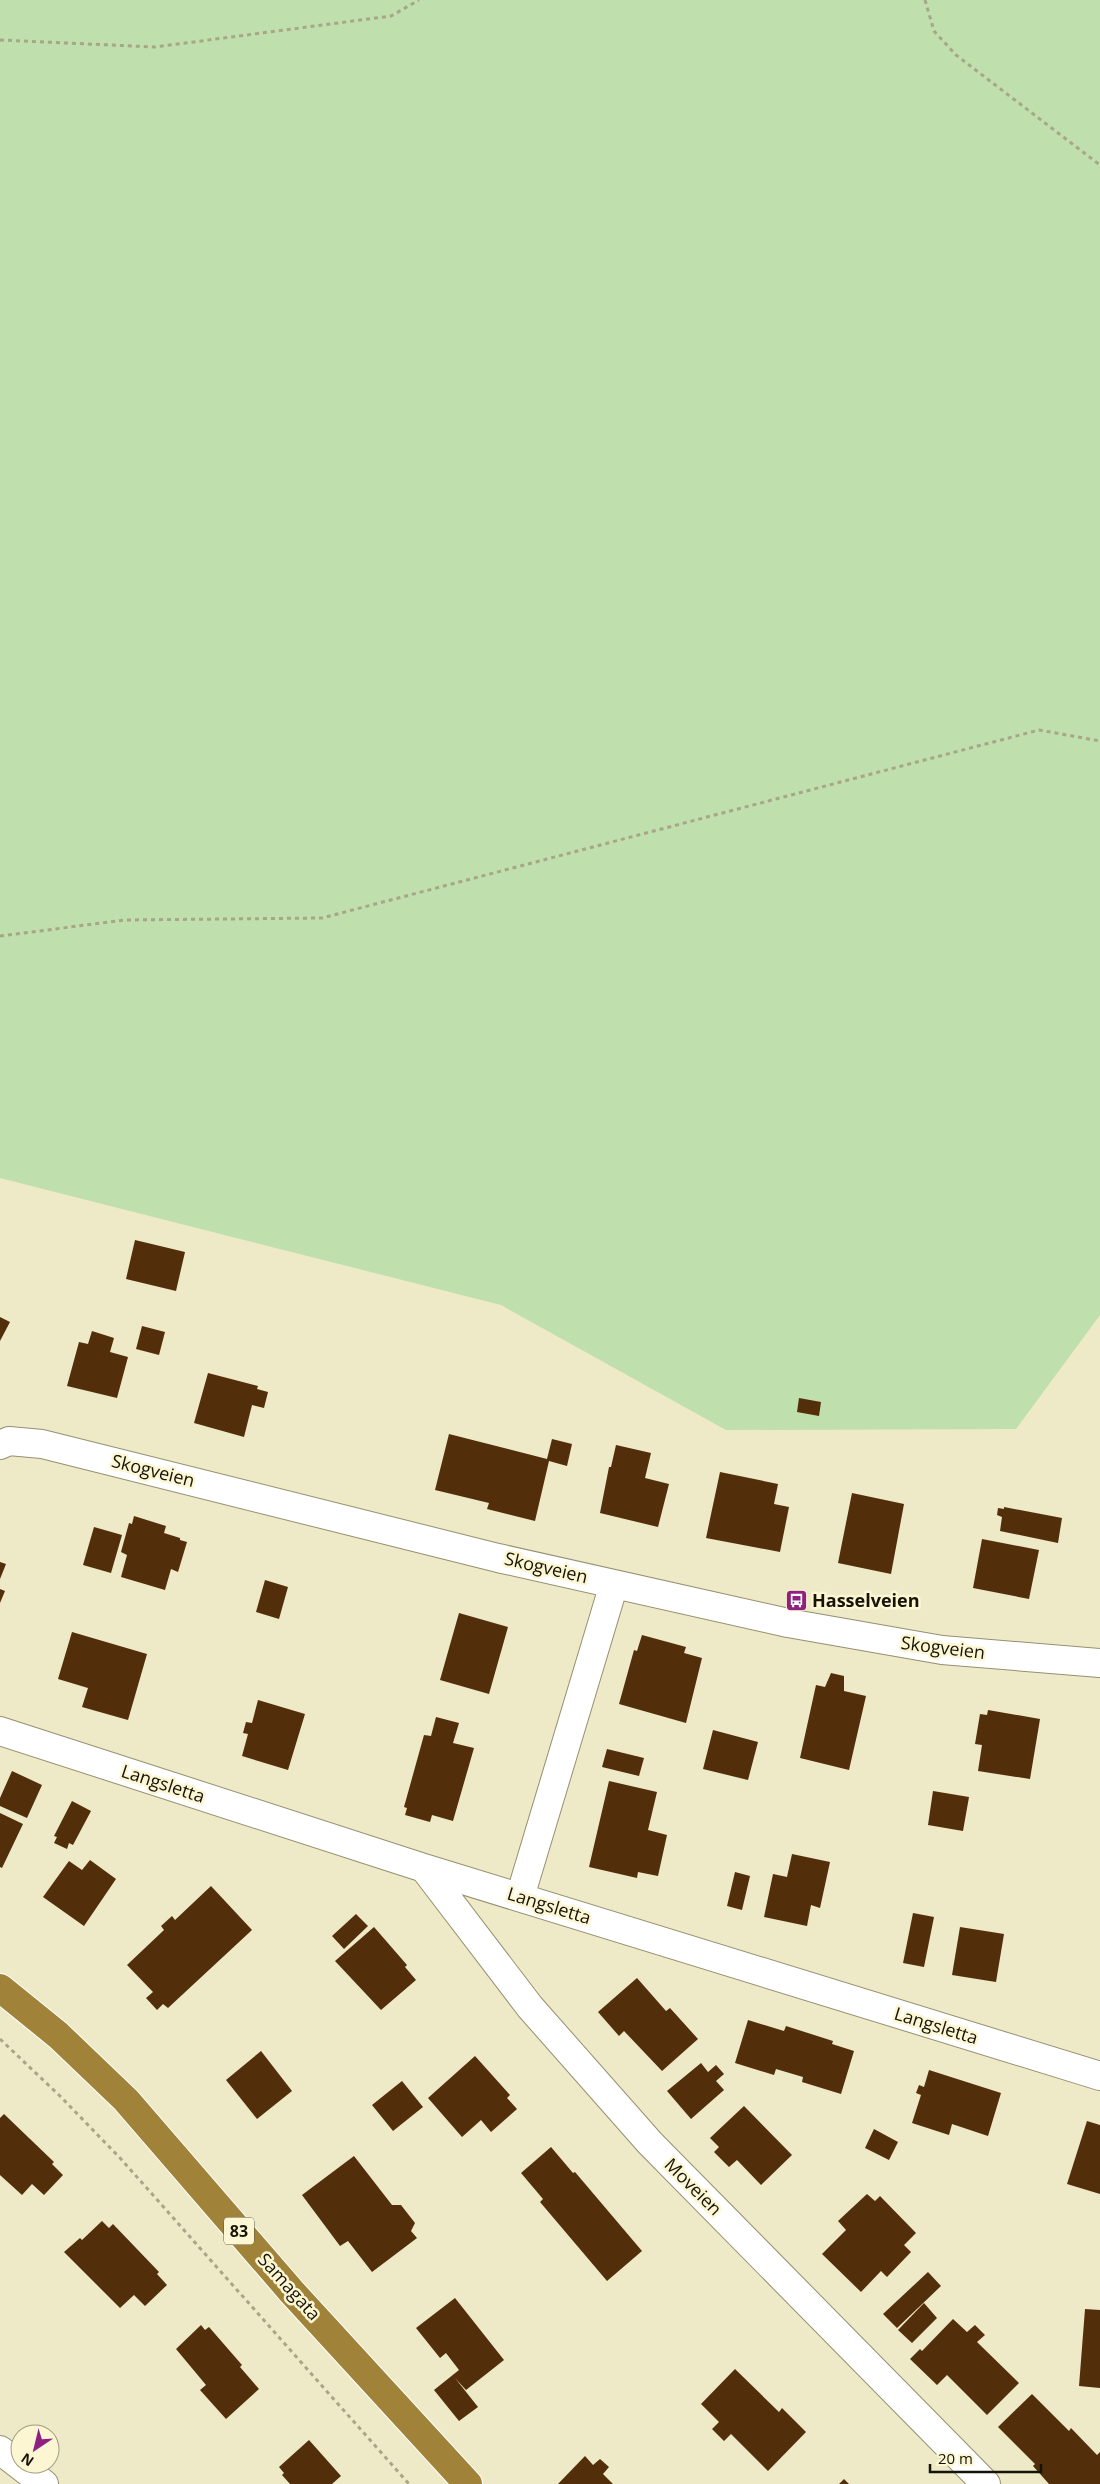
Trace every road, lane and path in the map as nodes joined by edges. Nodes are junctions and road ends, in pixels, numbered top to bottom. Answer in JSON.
{"nodes":[{"id":1,"x":419,"y":0,"type":"edge"},
{"id":2,"x":925,"y":0,"type":"edge"},
{"id":3,"x":0,"y":40,"type":"edge"},
{"id":4,"x":1100,"y":165,"type":"edge"},
{"id":5,"x":1100,"y":740,"type":"edge"},
{"id":6,"x":0,"y":936,"type":"edge"},
{"id":7,"x":0,"y":1446,"type":"edge"},
{"id":8,"x":614,"y":1584,"type":"junction"},
{"id":9,"x":1100,"y":1663,"type":"edge"},
{"id":10,"x":0,"y":1731,"type":"edge"},
{"id":11,"x":424,"y":1868,"type":"junction"},
{"id":12,"x":520,"y":1897,"type":"junction"},
{"id":13,"x":0,"y":1988,"type":"edge"},
{"id":14,"x":0,"y":2039,"type":"edge"},
{"id":15,"x":1100,"y":2076,"type":"edge"},
{"id":16,"x":0,"y":2450,"type":"edge"},
{"id":17,"x":44,"y":2484,"type":"edge"},
{"id":18,"x":409,"y":2484,"type":"edge"},
{"id":19,"x":468,"y":2484,"type":"edge"},
{"id":20,"x":986,"y":2484,"type":"edge"}],
"edges":[{"from":1,"to":3,"type":"path"},
{"from":2,"to":4,"type":"path"},
{"from":5,"to":6,"type":"path"},
{"from":7,"to":8,"type":"street","name":"Skogveien"},
{"from":8,"to":9,"type":"street","name":"Skogveien"},
{"from":8,"to":12,"type":"street"},
{"from":10,"to":11,"type":"street","name":"Langsletta"},
{"from":11,"to":12,"type":"street","name":"Langsletta"},
{"from":11,"to":20,"type":"street","name":"Moveien"},
{"from":12,"to":15,"type":"street","name":"Langsletta"},
{"from":13,"to":19,"type":"highway","name":"Samagata","number":"83"},
{"from":14,"to":18,"type":"path"},
{"from":16,"to":17,"type":"street"}]}
